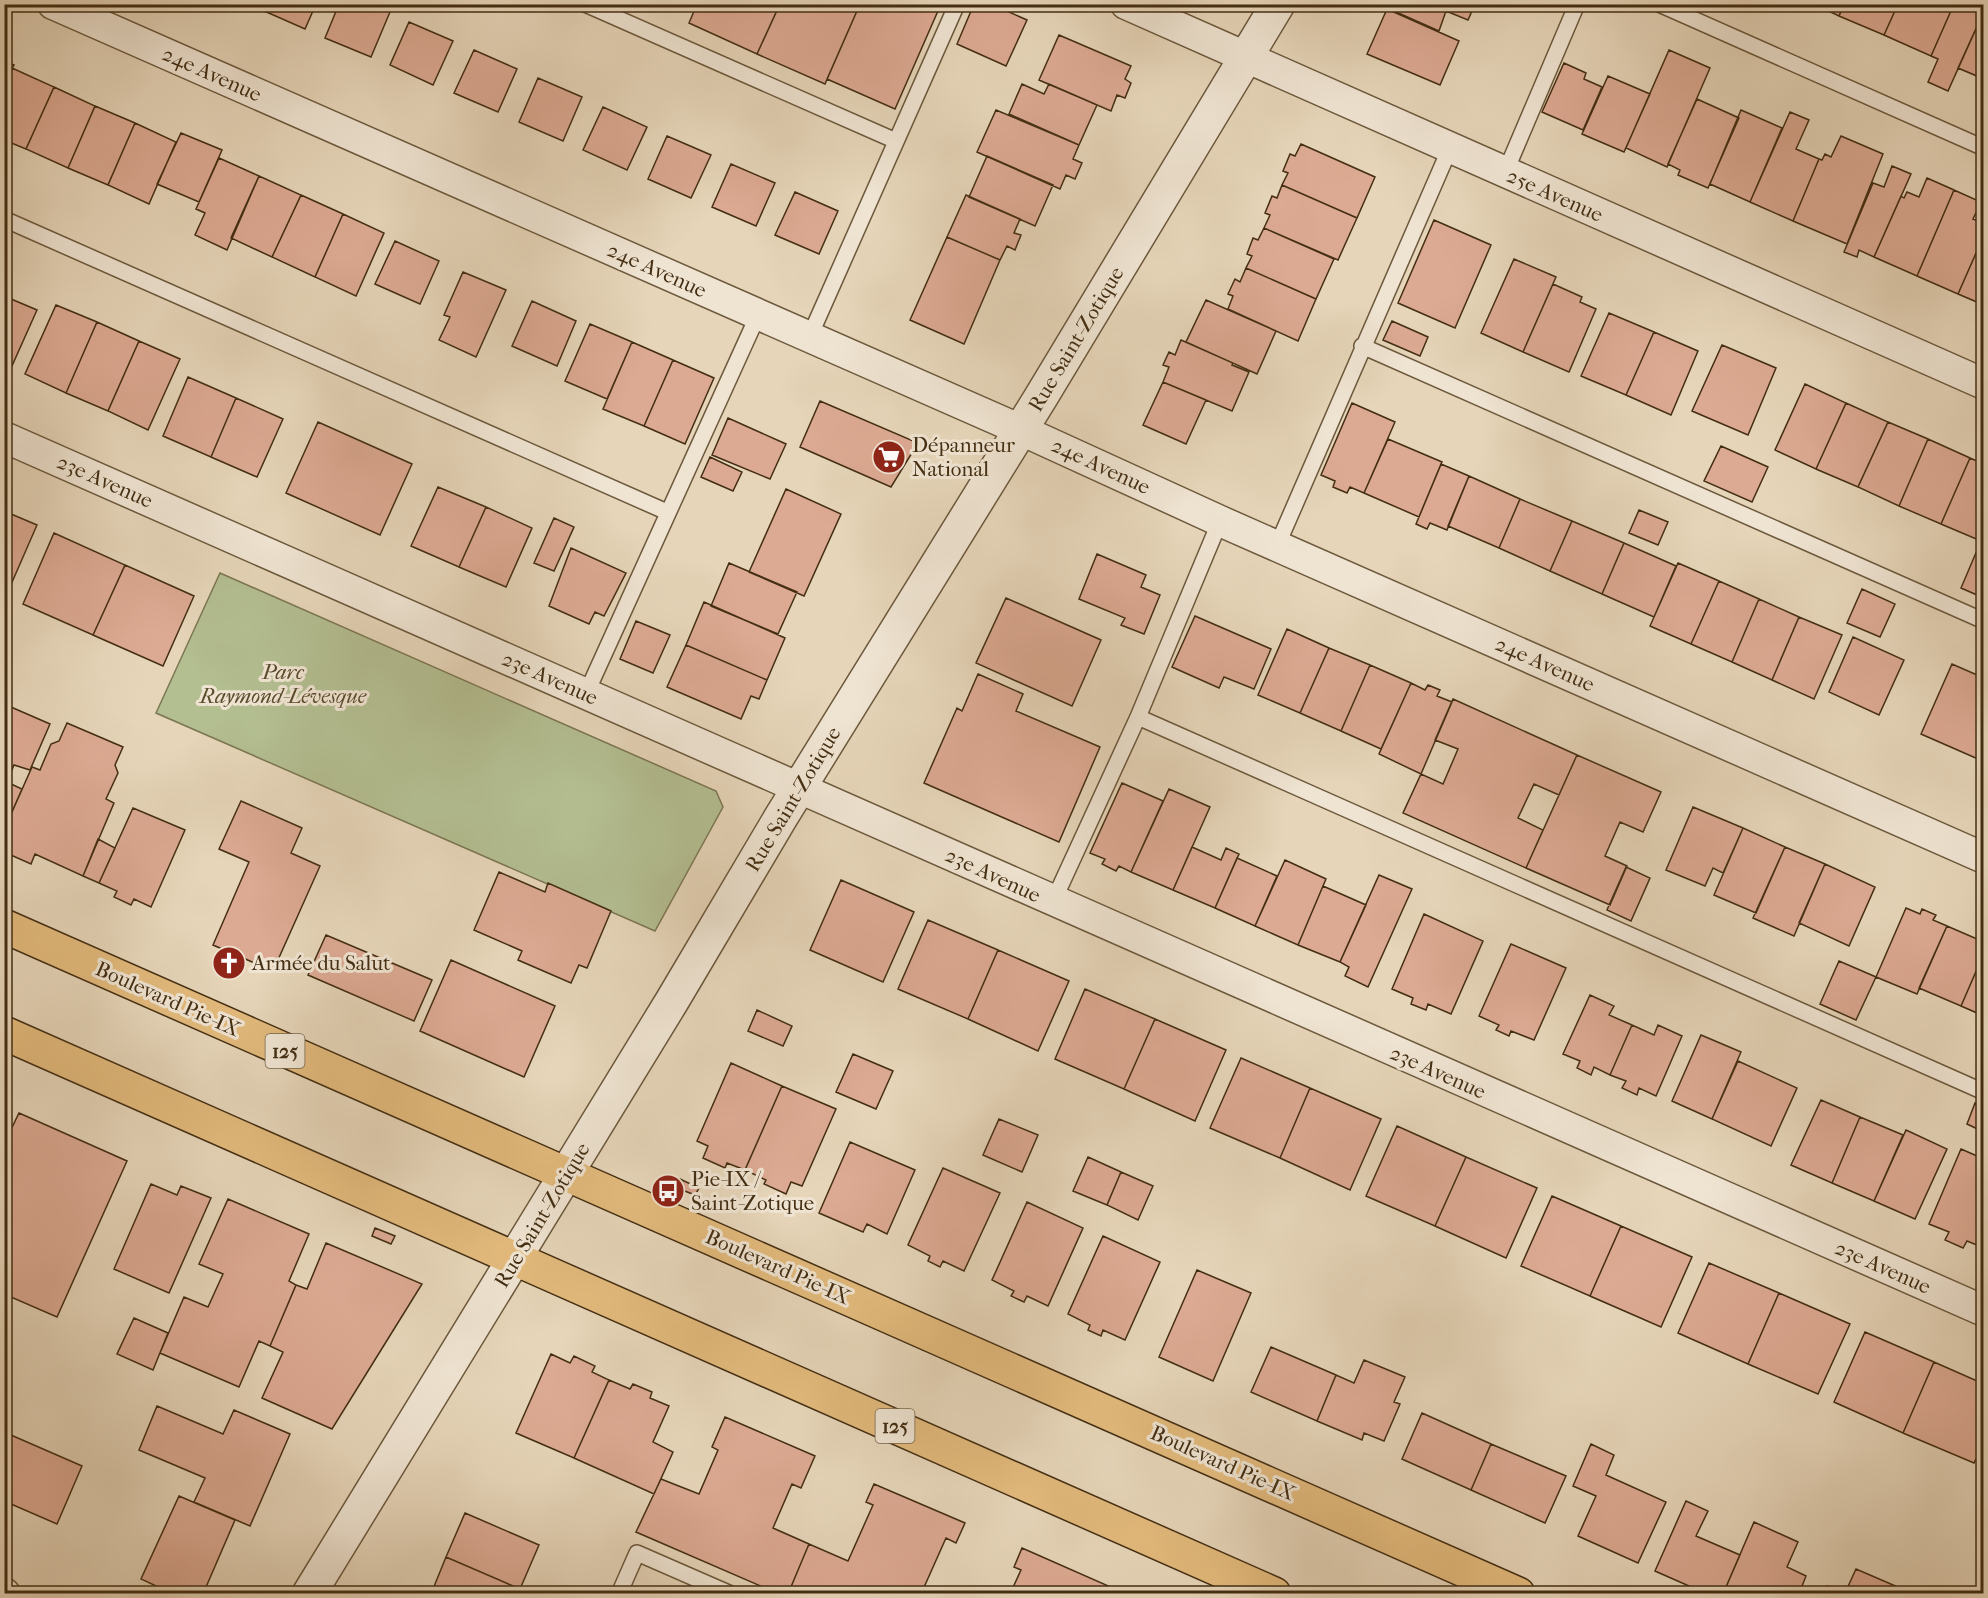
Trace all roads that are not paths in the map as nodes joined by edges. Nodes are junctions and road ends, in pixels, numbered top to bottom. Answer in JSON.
{"nodes":[{"id":1,"x":53,"y":4,"type":"edge"},
{"id":2,"x":585,"y":4,"type":"edge"},
{"id":3,"x":957,"y":4,"type":"edge"},
{"id":4,"x":1126,"y":4,"type":"edge"},
{"id":5,"x":1278,"y":4,"type":"edge"},
{"id":6,"x":1578,"y":4,"type":"edge"},
{"id":7,"x":1659,"y":4,"type":"edge"},
{"id":8,"x":1244,"y":58,"type":"junction"},
{"id":9,"x":896,"y":141,"type":"junction"},
{"id":10,"x":1450,"y":148,"type":"junction"},
{"id":11,"x":1983,"y":148,"type":"edge"},
{"id":12,"x":1505,"y":173,"type":"junction"},
{"id":13,"x":4,"y":219,"type":"edge"},
{"id":14,"x":758,"y":315,"type":"junction"},
{"id":15,"x":809,"y":338,"type":"junction"},
{"id":16,"x":1362,"y":346,"type":"junction"},
{"id":17,"x":1983,"y":384,"type":"edge"},
{"id":18,"x":1021,"y":430,"type":"junction"},
{"id":19,"x":4,"y":437,"type":"edge"},
{"id":20,"x":667,"y":512,"type":"junction"},
{"id":21,"x":1221,"y":521,"type":"junction"},
{"id":22,"x":1277,"y":546,"type":"junction"},
{"id":23,"x":1983,"y":621,"type":"edge"},
{"id":24,"x":586,"y":694,"type":"junction"},
{"id":25,"x":1138,"y":717,"type":"junction"},
{"id":26,"x":799,"y":788,"type":"junction"},
{"id":27,"x":1983,"y":858,"type":"edge"},
{"id":28,"x":1053,"y":903,"type":"junction"},
{"id":29,"x":4,"y":926,"type":"edge"},
{"id":30,"x":4,"y":1032,"type":"edge"},
{"id":31,"x":1983,"y":1092,"type":"edge"},
{"id":32,"x":566,"y":1174,"type":"junction"},
{"id":33,"x":515,"y":1258,"type":"junction"},
{"id":34,"x":1983,"y":1311,"type":"edge"},
{"id":35,"x":309,"y":1593,"type":"edge"},
{"id":36,"x":619,"y":1593,"type":"edge"},
{"id":37,"x":730,"y":1593,"type":"edge"},
{"id":38,"x":1274,"y":1593,"type":"edge"},
{"id":39,"x":1518,"y":1593,"type":"edge"}],
"edges":[{"from":1,"to":14,"type":"street","name":"24e Avenue"},
{"from":2,"to":9,"type":"lane"},
{"from":3,"to":9,"type":"lane"},
{"from":4,"to":8,"type":"street","name":"25e Avenue"},
{"from":5,"to":8,"type":"street","name":"Rue Saint-Zotique"},
{"from":6,"to":12,"type":"lane"},
{"from":7,"to":11,"type":"lane"},
{"from":8,"to":10,"type":"street","name":"25e Avenue"},
{"from":8,"to":18,"type":"street","name":"Rue Saint-Zotique"},
{"from":9,"to":15,"type":"lane"},
{"from":10,"to":12,"type":"street","name":"25e Avenue"},
{"from":10,"to":16,"type":"lane"},
{"from":12,"to":17,"type":"street","name":"25e Avenue"},
{"from":13,"to":20,"type":"lane"},
{"from":14,"to":15,"type":"street","name":"24e Avenue"},
{"from":14,"to":20,"type":"lane"},
{"from":15,"to":18,"type":"street","name":"24e Avenue"},
{"from":16,"to":22,"type":"lane"},
{"from":16,"to":23,"type":"lane"},
{"from":18,"to":21,"type":"street","name":"24e Avenue"},
{"from":18,"to":26,"type":"street","name":"Rue Saint-Zotique"},
{"from":19,"to":24,"type":"street","name":"23e Avenue"},
{"from":20,"to":24,"type":"lane"},
{"from":21,"to":22,"type":"street","name":"24e Avenue"},
{"from":21,"to":25,"type":"lane"},
{"from":22,"to":27,"type":"street","name":"24e Avenue"},
{"from":24,"to":26,"type":"street","name":"23e Avenue"},
{"from":25,"to":28,"type":"lane"},
{"from":25,"to":31,"type":"lane"},
{"from":26,"to":28,"type":"street","name":"23e Avenue"},
{"from":26,"to":32,"type":"street","name":"Rue Saint-Zotique"},
{"from":28,"to":34,"type":"street","name":"23e Avenue"},
{"from":29,"to":32,"type":"main road","name":"Boulevard Pie-IX","number":"125"},
{"from":30,"to":33,"type":"main road","number":"125"},
{"from":32,"to":33,"type":"street","name":"Rue Saint-Zotique"},
{"from":32,"to":39,"type":"main road","name":"Boulevard Pie-IX","number":"125"},
{"from":33,"to":35,"type":"street","name":"Rue Saint-Zotique"},
{"from":33,"to":38,"type":"main road","number":"125"},
{"from":36,"to":37,"type":"lane"}]}
